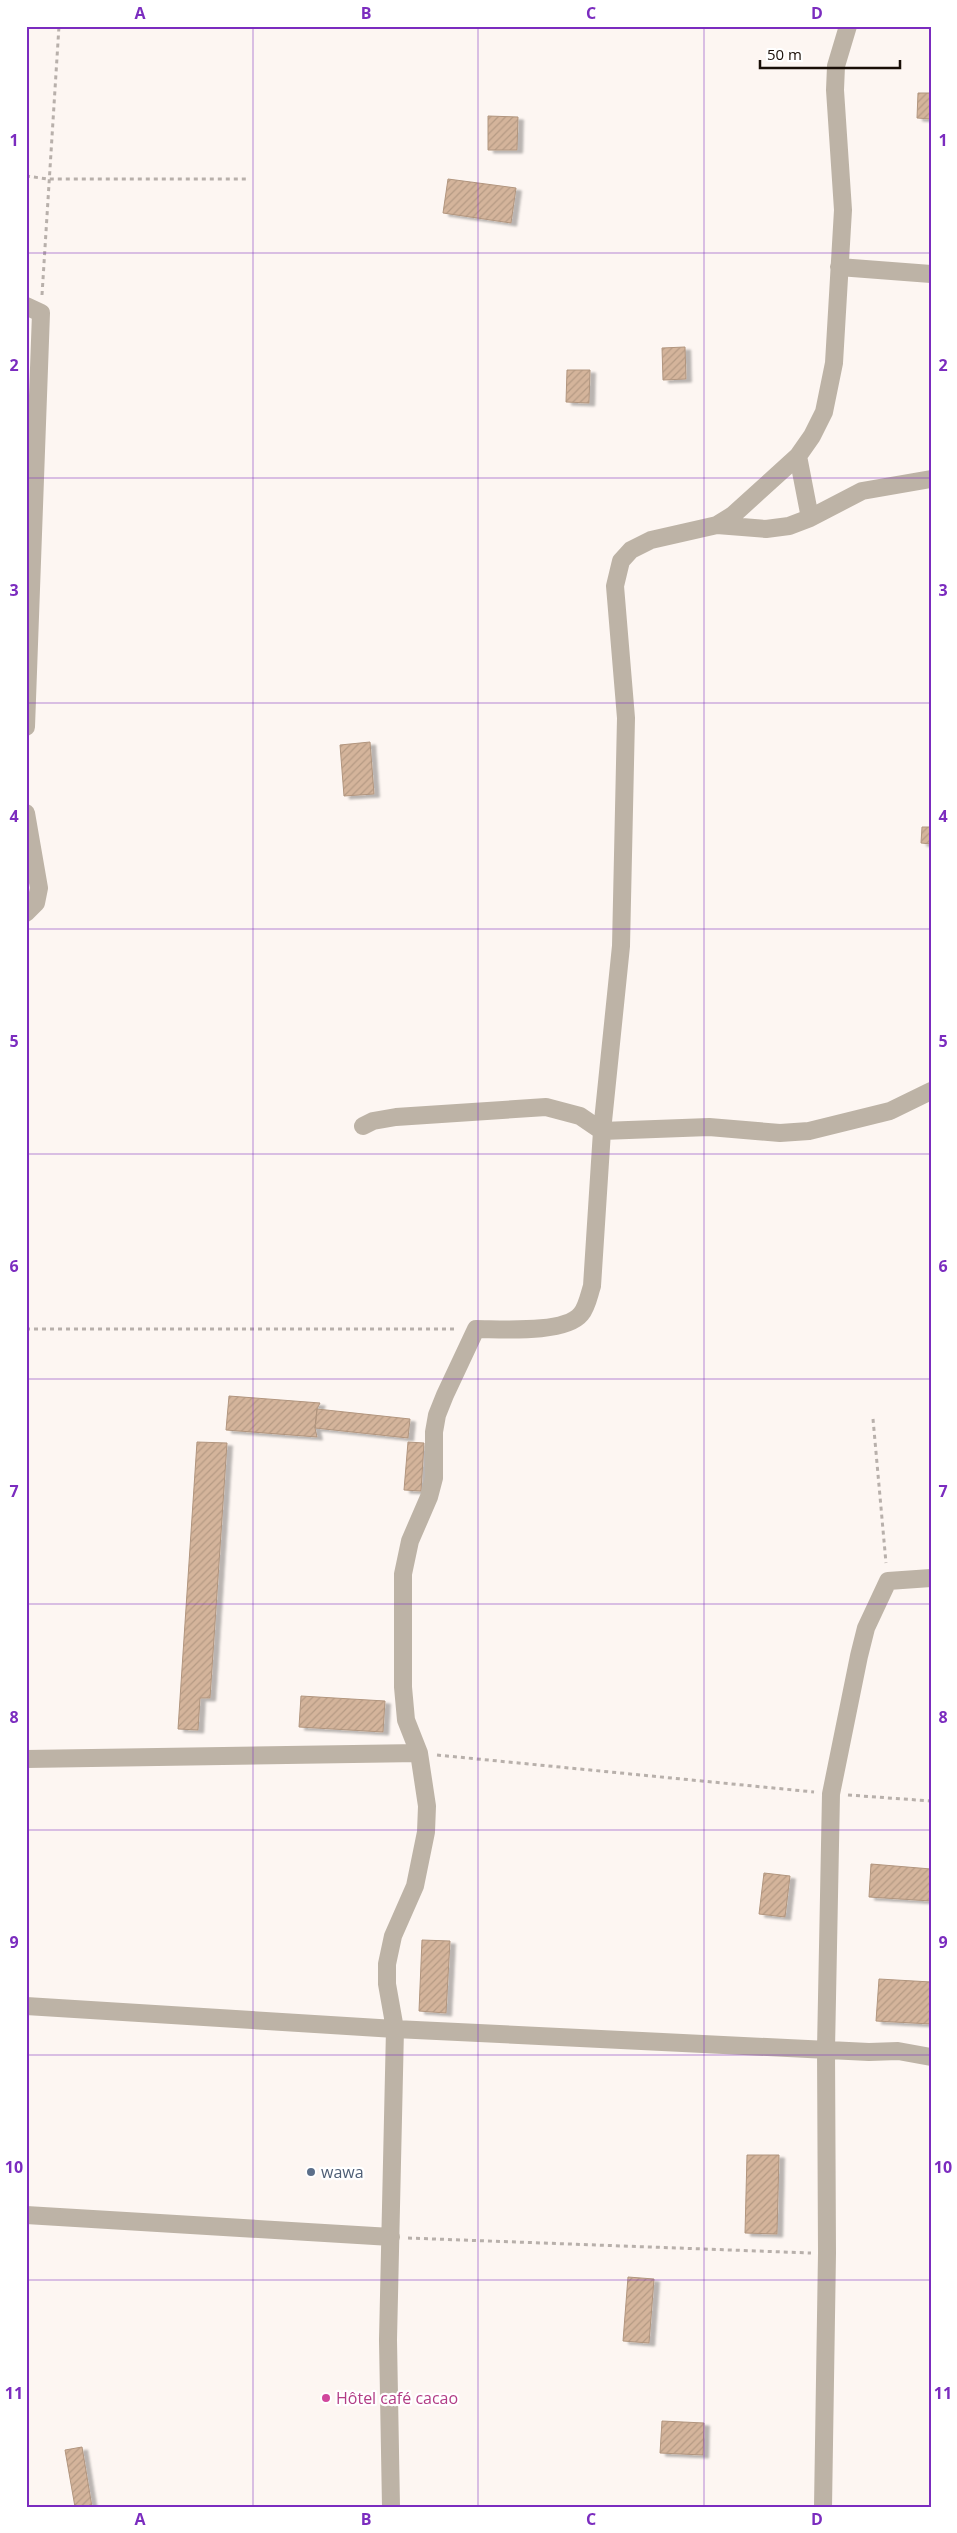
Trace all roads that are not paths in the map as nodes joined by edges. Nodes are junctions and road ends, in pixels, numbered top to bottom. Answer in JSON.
{"nodes":[{"id":1,"x":848,"y":26,"type":"edge"},
{"id":2,"x":839,"y":267,"type":"junction"},
{"id":3,"x":931,"y":274,"type":"edge"},
{"id":4,"x":34,"y":310,"type":"edge"},
{"id":5,"x":798,"y":456,"type":"junction"},
{"id":6,"x":931,"y":479,"type":"edge"},
{"id":7,"x":810,"y":518,"type":"junction"},
{"id":8,"x":717,"y":525,"type":"junction"},
{"id":9,"x":26,"y":727,"type":"edge"},
{"id":10,"x":26,"y":813,"type":"edge"},
{"id":11,"x":26,"y":913,"type":"edge"},
{"id":12,"x":931,"y":1091,"type":"edge"},
{"id":13,"x":363,"y":1126,"type":"dead end"},
{"id":14,"x":602,"y":1131,"type":"junction"},
{"id":15,"x":931,"y":1578,"type":"edge"},
{"id":16,"x":419,"y":1753,"type":"junction"},
{"id":17,"x":26,"y":1759,"type":"edge"},
{"id":18,"x":26,"y":2006,"type":"edge"},
{"id":19,"x":395,"y":2029,"type":"junction"},
{"id":20,"x":826,"y":2049,"type":"junction"},
{"id":21,"x":931,"y":2057,"type":"edge"},
{"id":22,"x":26,"y":2215,"type":"edge"},
{"id":23,"x":391,"y":2237,"type":"junction"},
{"id":24,"x":391,"y":2507,"type":"edge"},
{"id":25,"x":823,"y":2507,"type":"edge"}],
"edges":[{"from":1,"to":2,"type":"street"},
{"from":2,"to":3,"type":"street"},
{"from":2,"to":5,"type":"street"},
{"from":4,"to":9,"type":"street"},
{"from":5,"to":7,"type":"street"},
{"from":5,"to":8,"type":"street"},
{"from":6,"to":7,"type":"street"},
{"from":7,"to":8,"type":"street"},
{"from":8,"to":14,"type":"street"},
{"from":10,"to":11,"type":"street"},
{"from":12,"to":14,"type":"street"},
{"from":13,"to":14,"type":"street"},
{"from":14,"to":16,"type":"street"},
{"from":15,"to":20,"type":"street"},
{"from":16,"to":17,"type":"street"},
{"from":16,"to":19,"type":"street"},
{"from":18,"to":19,"type":"street"},
{"from":19,"to":20,"type":"street"},
{"from":19,"to":23,"type":"street"},
{"from":20,"to":21,"type":"street"},
{"from":20,"to":25,"type":"street"},
{"from":22,"to":23,"type":"street"},
{"from":23,"to":24,"type":"street"}]}
